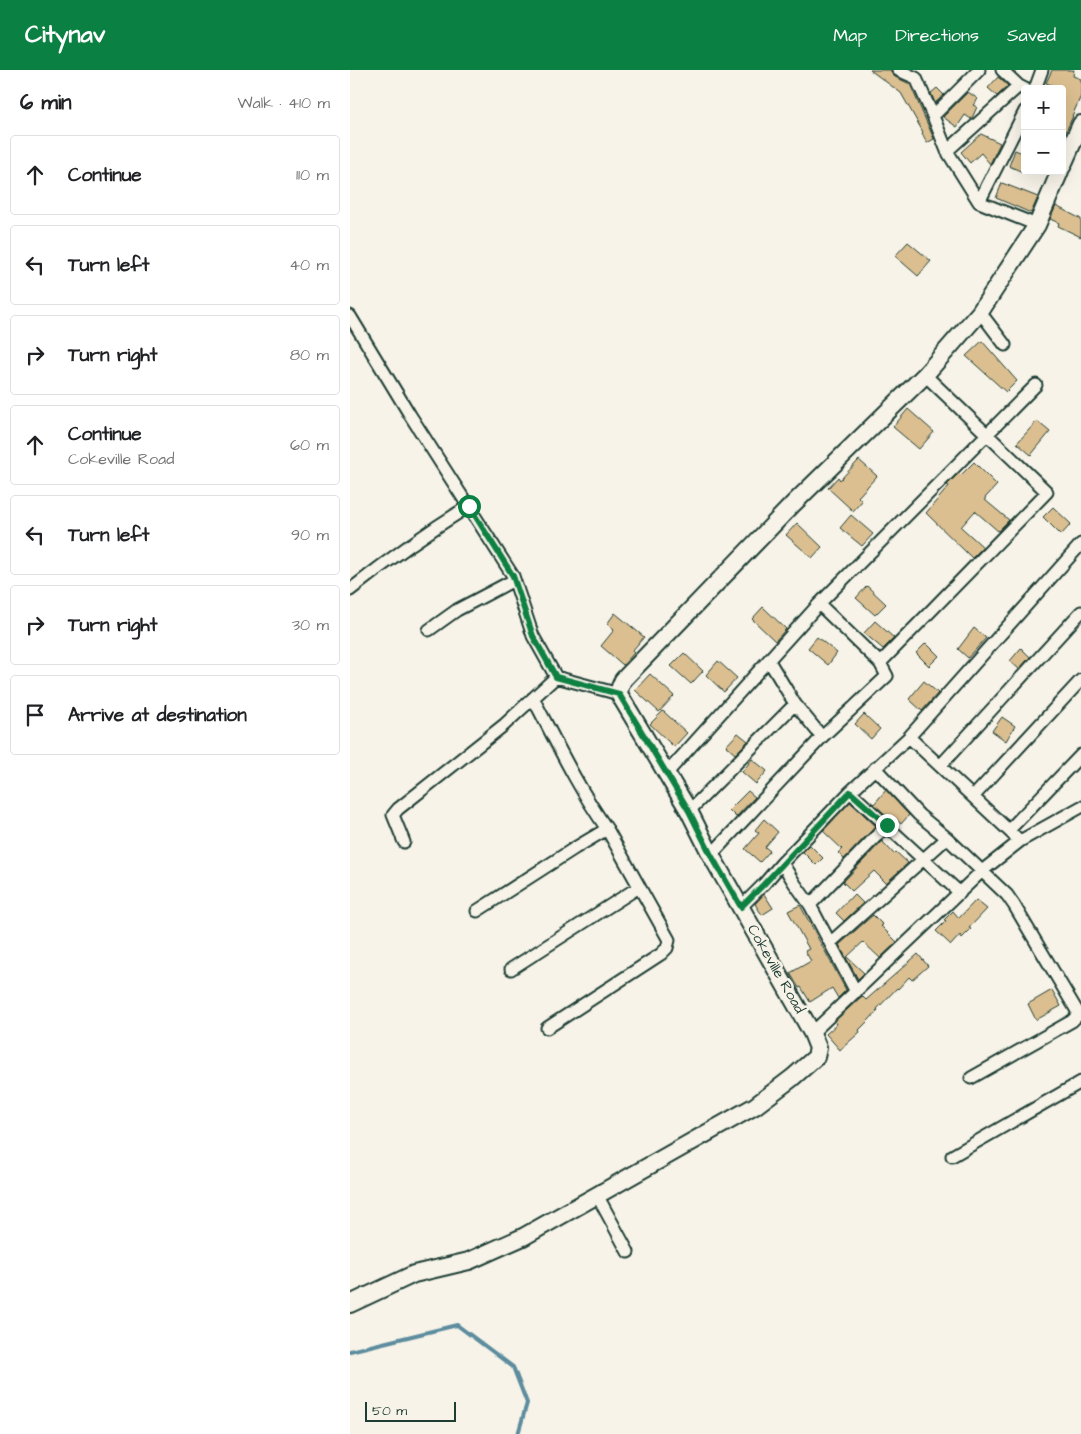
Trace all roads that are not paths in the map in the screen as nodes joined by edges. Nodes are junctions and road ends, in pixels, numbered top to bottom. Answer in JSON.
{"nodes":[{"id":1,"x":898,"y":70,"type":"edge"},
{"id":2,"x":979,"y":70,"type":"edge"},
{"id":3,"x":1002,"y":70,"type":"edge"},
{"id":4,"x":1042,"y":70,"type":"edge"},
{"id":5,"x":920,"y":74,"type":"edge"},
{"id":6,"x":1036,"y":85,"type":"edge"},
{"id":7,"x":1021,"y":86,"type":"edge"},
{"id":8,"x":1021,"y":88,"type":"edge"},
{"id":9,"x":933,"y":116,"type":"junction"},
{"id":10,"x":1021,"y":119,"type":"edge"},
{"id":11,"x":1081,"y":124,"type":"edge"},
{"id":12,"x":947,"y":151,"type":"junction"},
{"id":13,"x":1066,"y":158,"type":"edge"},
{"id":14,"x":1058,"y":175,"type":"edge"},
{"id":15,"x":979,"y":202,"type":"junction"},
{"id":16,"x":1037,"y":225,"type":"junction"},
{"id":17,"x":980,"y":312,"type":"junction"},
{"id":18,"x":352,"y":322,"type":"edge"},
{"id":19,"x":1005,"y":345,"type":"dead end"},
{"id":20,"x":925,"y":375,"type":"junction"},
{"id":21,"x":1036,"y":385,"type":"dead end"},
{"id":22,"x":988,"y":434,"type":"junction"},
{"id":23,"x":469,"y":506,"type":"junction"},
{"id":24,"x":1081,"y":544,"type":"edge"},
{"id":25,"x":514,"y":580,"type":"junction"},
{"id":26,"x":350,"y":590,"type":"edge"},
{"id":27,"x":819,"y":604,"type":"junction"},
{"id":28,"x":1081,"y":612,"type":"edge"},
{"id":29,"x":429,"y":630,"type":"dead end"},
{"id":30,"x":769,"y":661,"type":"junction"},
{"id":31,"x":880,"y":663,"type":"junction"},
{"id":32,"x":556,"y":677,"type":"junction"},
{"id":33,"x":1081,"y":680,"type":"edge"},
{"id":34,"x":619,"y":694,"type":"junction"},
{"id":35,"x":532,"y":698,"type":"junction"},
{"id":36,"x":796,"y":704,"type":"junction"},
{"id":37,"x":822,"y":737,"type":"junction"},
{"id":38,"x":909,"y":737,"type":"junction"},
{"id":39,"x":1081,"y":755,"type":"edge"},
{"id":40,"x":940,"y":766,"type":"junction"},
{"id":41,"x":875,"y":768,"type":"junction"},
{"id":42,"x":666,"y":774,"type":"junction"},
{"id":43,"x":850,"y":792,"type":"junction"},
{"id":44,"x":973,"y":797,"type":"junction"},
{"id":45,"x":1081,"y":807,"type":"edge"},
{"id":46,"x":689,"y":811,"type":"junction"},
{"id":47,"x":887,"y":825,"type":"junction"},
{"id":48,"x":607,"y":829,"type":"junction"},
{"id":49,"x":1009,"y":830,"type":"junction"},
{"id":50,"x":947,"y":838,"type":"junction"},
{"id":51,"x":1020,"y":840,"type":"junction"},
{"id":52,"x":404,"y":842,"type":"dead end"},
{"id":53,"x":711,"y":855,"type":"junction"},
{"id":54,"x":924,"y":859,"type":"junction"},
{"id":55,"x":782,"y":863,"type":"junction"},
{"id":56,"x":982,"y":872,"type":"junction"},
{"id":57,"x":639,"y":887,"type":"junction"},
{"id":58,"x":960,"y":892,"type":"junction"},
{"id":59,"x":810,"y":905,"type":"junction"},
{"id":60,"x":741,"y":907,"type":"junction"},
{"id":61,"x":478,"y":911,"type":"dead end"},
{"id":62,"x":830,"y":943,"type":"junction"},
{"id":63,"x":511,"y":969,"type":"dead end"},
{"id":64,"x":856,"y":992,"type":"junction"},
{"id":65,"x":1079,"y":1014,"type":"edge"},
{"id":66,"x":547,"y":1028,"type":"dead end"},
{"id":67,"x":815,"y":1040,"type":"junction"},
{"id":68,"x":971,"y":1078,"type":"dead end"},
{"id":69,"x":1081,"y":1082,"type":"edge"},
{"id":70,"x":952,"y":1156,"type":"dead end"},
{"id":71,"x":597,"y":1195,"type":"junction"},
{"id":72,"x":628,"y":1252,"type":"dead end"},
{"id":73,"x":350,"y":1304,"type":"edge"}],
"edges":[{"from":1,"to":5,"type":"street"},
{"from":2,"to":9,"type":"street"},
{"from":3,"to":7,"type":"street"},
{"from":4,"to":6,"type":"street"},
{"from":5,"to":9,"type":"street"},
{"from":8,"to":12,"type":"street"},
{"from":9,"to":12,"type":"street"},
{"from":10,"to":15,"type":"street"},
{"from":11,"to":13,"type":"street"},
{"from":12,"to":15,"type":"street"},
{"from":14,"to":16,"type":"street"},
{"from":15,"to":16,"type":"street"},
{"from":16,"to":17,"type":"street"},
{"from":17,"to":19,"type":"street"},
{"from":17,"to":20,"type":"street"},
{"from":18,"to":23,"type":"street"},
{"from":20,"to":22,"type":"street"},
{"from":20,"to":34,"type":"street"},
{"from":21,"to":22,"type":"street"},
{"from":22,"to":27,"type":"street"},
{"from":22,"to":31,"type":"street"},
{"from":23,"to":25,"type":"street"},
{"from":23,"to":26,"type":"street"},
{"from":24,"to":38,"type":"street"},
{"from":25,"to":29,"type":"street"},
{"from":25,"to":32,"type":"street"},
{"from":27,"to":30,"type":"street"},
{"from":27,"to":31,"type":"street"},
{"from":28,"to":40,"type":"street"},
{"from":30,"to":36,"type":"street"},
{"from":30,"to":42,"type":"street"},
{"from":31,"to":37,"type":"street"},
{"from":32,"to":34,"type":"street"},
{"from":32,"to":35,"type":"street"},
{"from":33,"to":44,"type":"street"},
{"from":34,"to":42,"type":"street","name":"Cokeville Road"},
{"from":35,"to":48,"type":"street"},
{"from":35,"to":52,"type":"street"},
{"from":36,"to":37,"type":"street"},
{"from":36,"to":46,"type":"street"},
{"from":37,"to":53,"type":"street"},
{"from":38,"to":40,"type":"street"},
{"from":38,"to":41,"type":"street"},
{"from":39,"to":49,"type":"street"},
{"from":40,"to":44,"type":"street"},
{"from":41,"to":43,"type":"street"},
{"from":41,"to":50,"type":"street"},
{"from":42,"to":46,"type":"street","name":"Cokeville Road"},
{"from":43,"to":47,"type":"street"},
{"from":43,"to":55,"type":"street"},
{"from":44,"to":49,"type":"street"},
{"from":45,"to":51,"type":"street"},
{"from":46,"to":53,"type":"street","name":"Cokeville Road"},
{"from":47,"to":54,"type":"street"},
{"from":47,"to":59,"type":"street"},
{"from":48,"to":57,"type":"street"},
{"from":48,"to":61,"type":"street"},
{"from":49,"to":51,"type":"street"},
{"from":50,"to":54,"type":"street"},
{"from":50,"to":56,"type":"street"},
{"from":51,"to":56,"type":"street"},
{"from":53,"to":60,"type":"street","name":"Cokeville Road"},
{"from":54,"to":58,"type":"street"},
{"from":54,"to":62,"type":"street"},
{"from":55,"to":59,"type":"street"},
{"from":55,"to":60,"type":"street"},
{"from":56,"to":58,"type":"street"},
{"from":56,"to":65,"type":"street"},
{"from":57,"to":63,"type":"street"},
{"from":57,"to":66,"type":"street"},
{"from":58,"to":64,"type":"street"},
{"from":59,"to":62,"type":"street"},
{"from":60,"to":67,"type":"street","name":"Cokeville Road"},
{"from":62,"to":64,"type":"street"},
{"from":64,"to":67,"type":"street"},
{"from":65,"to":68,"type":"street"},
{"from":67,"to":71,"type":"street"},
{"from":69,"to":70,"type":"street"},
{"from":71,"to":72,"type":"street"},
{"from":71,"to":73,"type":"street"}]}
